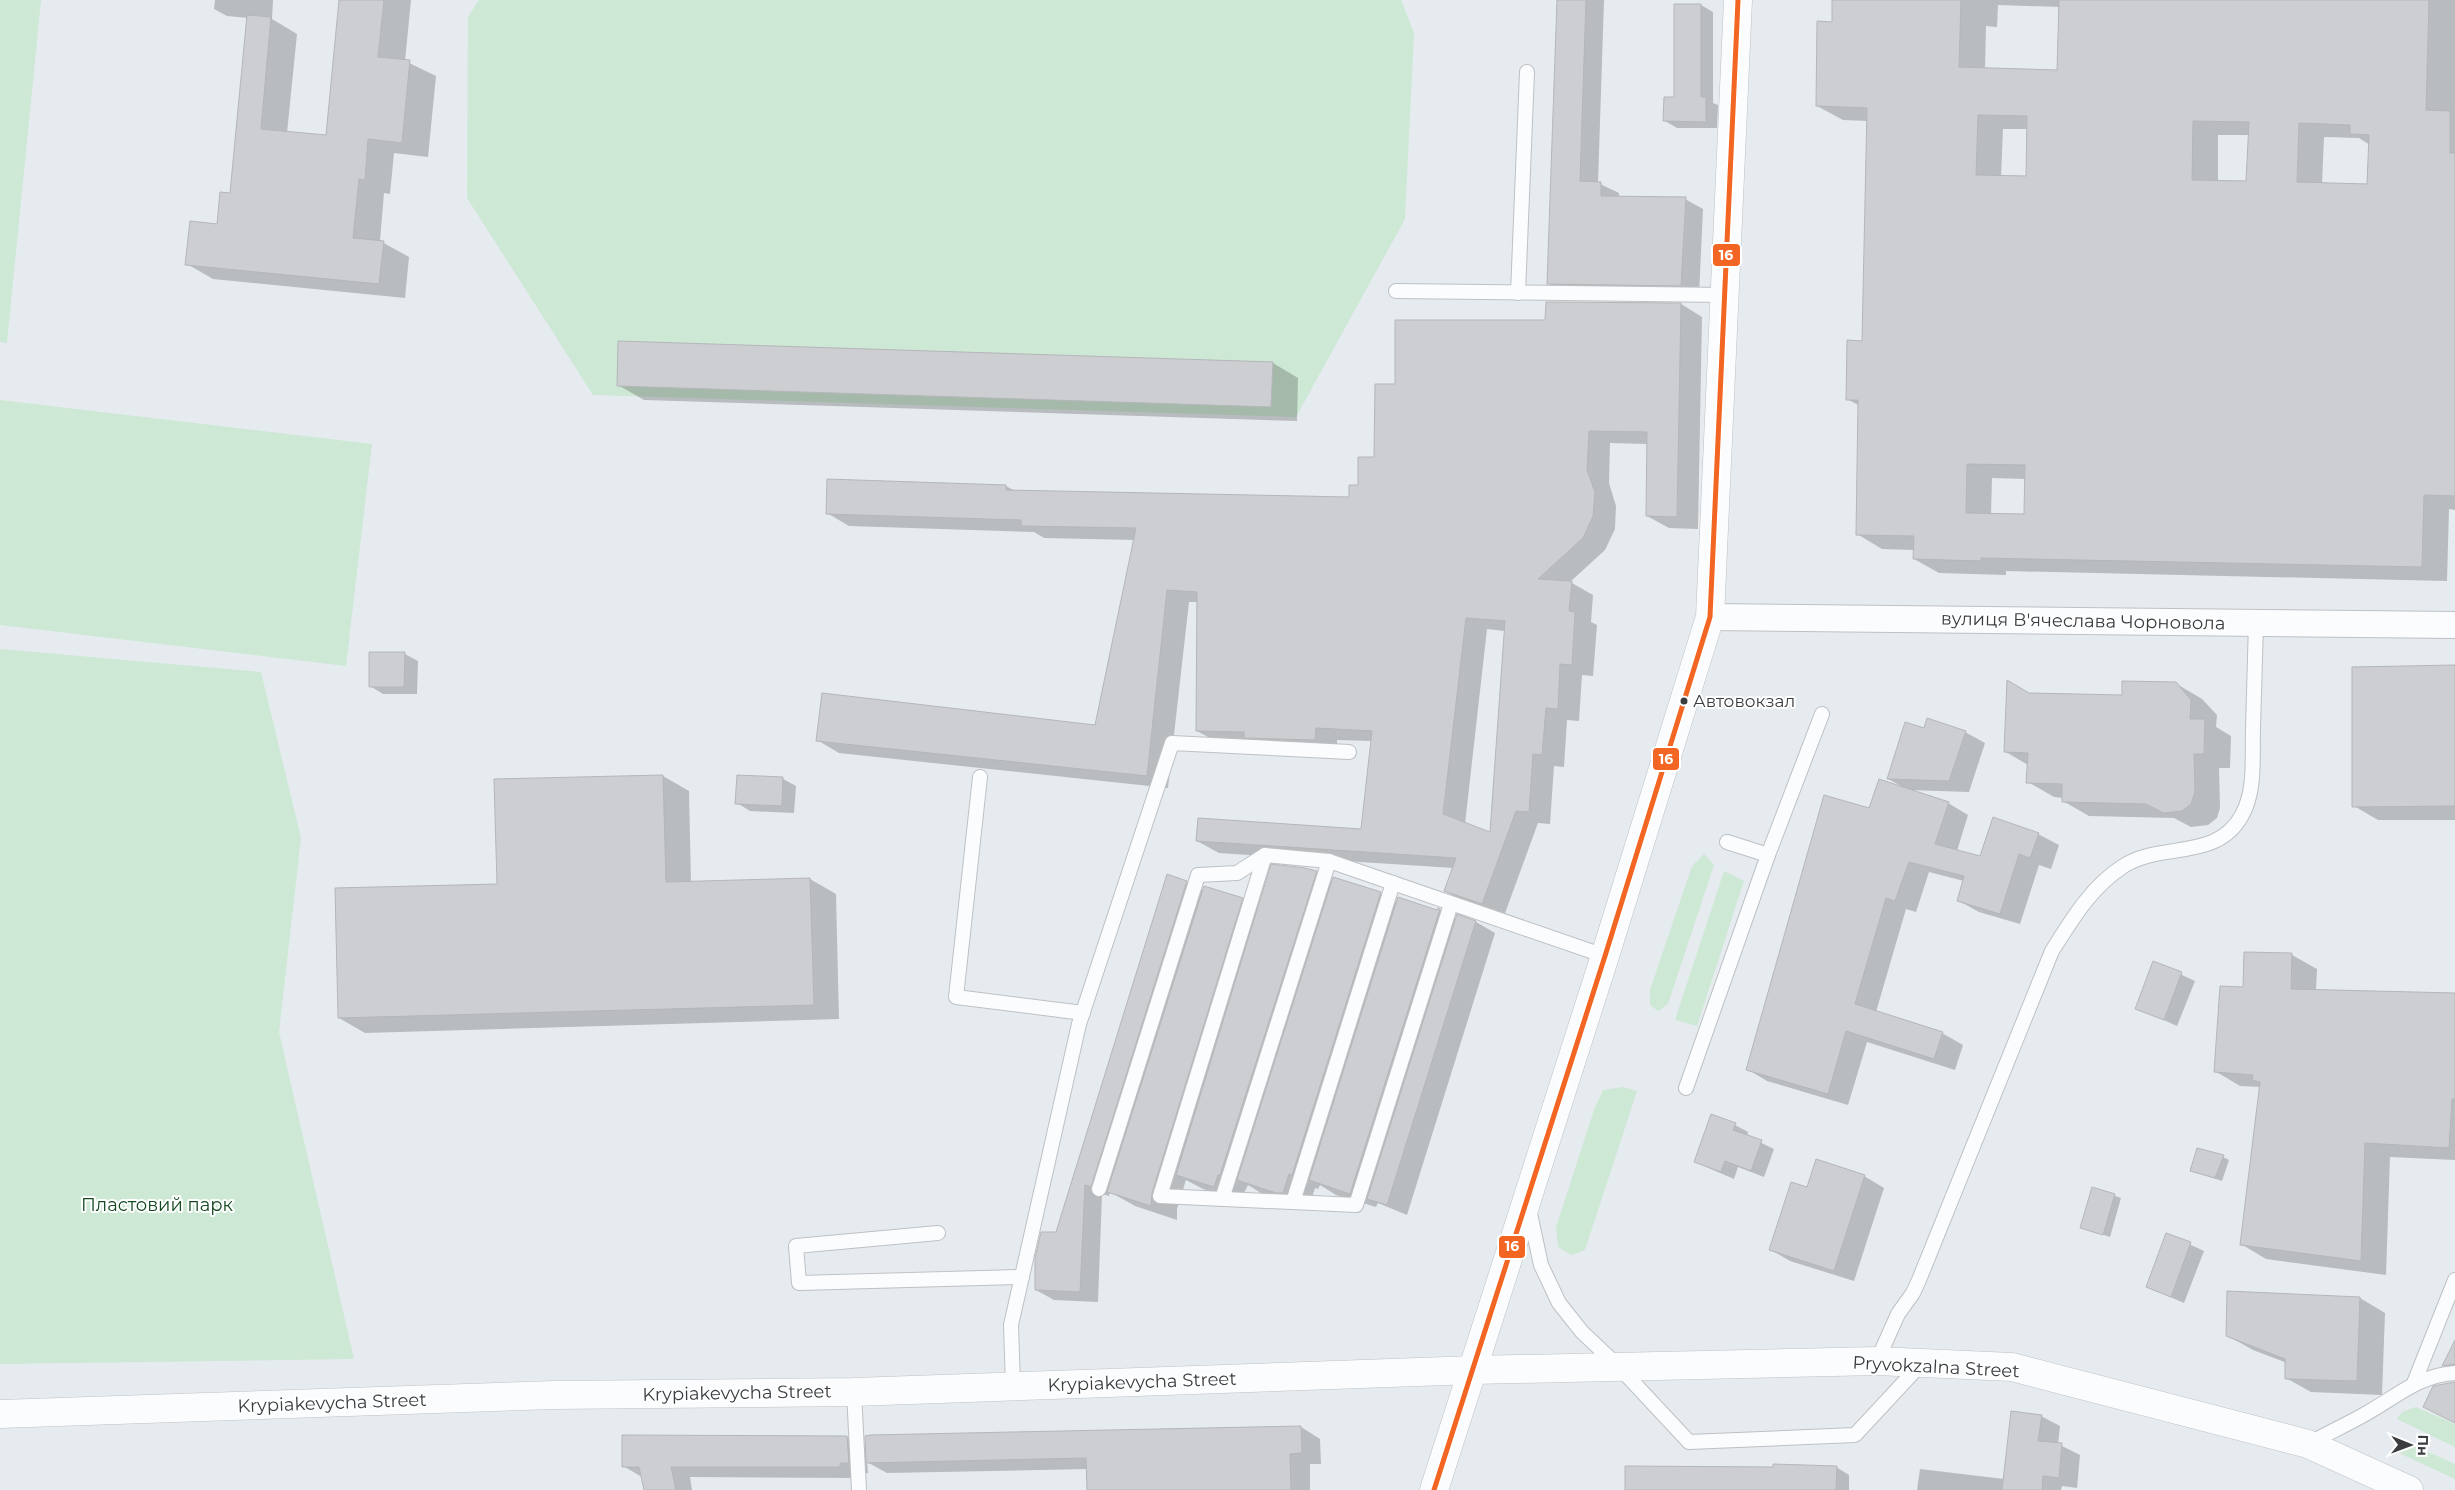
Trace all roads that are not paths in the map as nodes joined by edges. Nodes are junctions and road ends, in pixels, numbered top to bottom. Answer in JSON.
{"nodes":[{"id":1,"x":1738,"y":0,"type":"edge"},
{"id":2,"x":1527,"y":72,"type":"dead end"},
{"id":3,"x":1396,"y":291,"type":"dead end"},
{"id":4,"x":1518,"y":293,"type":"junction"},
{"id":5,"x":1725,"y":295,"type":"junction"},
{"id":6,"x":1710,"y":617,"type":"junction"},
{"id":7,"x":2256,"y":623,"type":"junction"},
{"id":8,"x":2455,"y":625,"type":"edge"},
{"id":9,"x":1822,"y":714,"type":"dead end"},
{"id":10,"x":1349,"y":752,"type":"dead end"},
{"id":11,"x":980,"y":777,"type":"dead end"},
{"id":12,"x":1727,"y":842,"type":"dead end"},
{"id":13,"x":1265,"y":855,"type":"junction"},
{"id":14,"x":1768,"y":855,"type":"junction"},
{"id":15,"x":1329,"y":861,"type":"junction"},
{"id":16,"x":1393,"y":883,"type":"junction"},
{"id":17,"x":1452,"y":904,"type":"junction"},
{"id":18,"x":1605,"y":956,"type":"junction"},
{"id":19,"x":1083,"y":1013,"type":"junction"},
{"id":20,"x":1686,"y":1088,"type":"dead end"},
{"id":21,"x":1099,"y":1190,"type":"dead end"},
{"id":22,"x":1222,"y":1199,"type":"junction"},
{"id":23,"x":1528,"y":1199,"type":"junction"},
{"id":24,"x":1293,"y":1202,"type":"junction"},
{"id":25,"x":938,"y":1233,"type":"dead end"},
{"id":26,"x":1022,"y":1277,"type":"junction"},
{"id":27,"x":2455,"y":1280,"type":"edge"},
{"id":28,"x":1877,"y":1361,"type":"junction"},
{"id":29,"x":1922,"y":1363,"type":"junction"},
{"id":30,"x":1619,"y":1367,"type":"junction"},
{"id":31,"x":1474,"y":1370,"type":"junction"},
{"id":32,"x":2455,"y":1373,"type":"edge"},
{"id":33,"x":2414,"y":1383,"type":"junction"},
{"id":34,"x":1014,"y":1386,"type":"junction"},
{"id":35,"x":854,"y":1392,"type":"junction"},
{"id":36,"x":0,"y":1414,"type":"edge"},
{"id":37,"x":2308,"y":1444,"type":"junction"},
{"id":38,"x":859,"y":1490,"type":"edge"},
{"id":39,"x":1434,"y":1490,"type":"edge"},
{"id":40,"x":2409,"y":1490,"type":"edge"}],
"edges":[{"from":1,"to":5,"type":"main road"},
{"from":2,"to":4,"type":"lane"},
{"from":3,"to":4,"type":"lane"},
{"from":4,"to":5,"type":"lane"},
{"from":5,"to":6,"type":"main road"},
{"from":6,"to":7,"type":"street","name":"вулиця В'ячеслава Чорновола"},
{"from":6,"to":18,"type":"main road"},
{"from":7,"to":8,"type":"street","name":"вулиця В'ячеслава Чорновола"},
{"from":7,"to":28,"type":"lane"},
{"from":9,"to":14,"type":"lane"},
{"from":10,"to":19,"type":"lane"},
{"from":11,"to":19,"type":"lane"},
{"from":12,"to":14,"type":"lane"},
{"from":13,"to":15,"type":"lane"},
{"from":13,"to":21,"type":"lane"},
{"from":13,"to":22,"type":"lane"},
{"from":14,"to":20,"type":"lane"},
{"from":15,"to":16,"type":"lane"},
{"from":15,"to":22,"type":"lane"},
{"from":16,"to":17,"type":"lane"},
{"from":16,"to":24,"type":"lane"},
{"from":17,"to":18,"type":"lane"},
{"from":17,"to":24,"type":"lane"},
{"from":18,"to":23,"type":"main road"},
{"from":19,"to":26,"type":"lane"},
{"from":22,"to":24,"type":"lane"},
{"from":23,"to":30,"type":"lane"},
{"from":23,"to":31,"type":"main road"},
{"from":25,"to":26,"type":"lane"},
{"from":26,"to":34,"type":"lane"},
{"from":27,"to":33,"type":"lane"},
{"from":28,"to":29,"type":"main road","name":"Pryvokzalna Street"},
{"from":28,"to":30,"type":"main road","name":"Pryvokzalna Street"},
{"from":29,"to":30,"type":"lane"},
{"from":29,"to":37,"type":"main road","name":"Pryvokzalna Street"},
{"from":30,"to":31,"type":"main road","name":"Pryvokzalna Street"},
{"from":31,"to":34,"type":"main road","name":"Krypiakevycha Street"},
{"from":31,"to":39,"type":"main road"},
{"from":32,"to":33,"type":"lane"},
{"from":33,"to":37,"type":"lane"},
{"from":34,"to":35,"type":"main road","name":"Krypiakevycha Street"},
{"from":35,"to":36,"type":"main road","name":"Krypiakevycha Street"},
{"from":35,"to":38,"type":"lane"},
{"from":37,"to":40,"type":"main road","name":"Pryvokzalna Street"}]}
